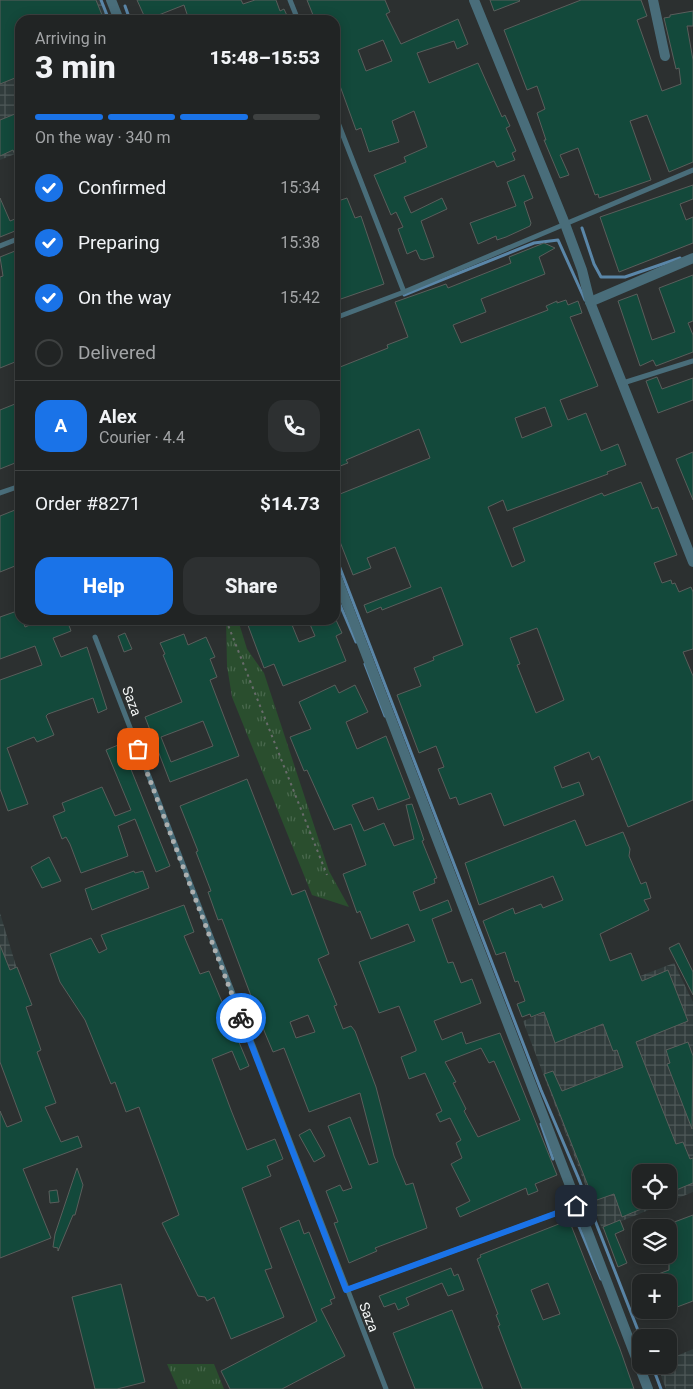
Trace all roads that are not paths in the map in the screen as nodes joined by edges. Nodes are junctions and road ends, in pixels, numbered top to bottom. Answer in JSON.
{"nodes":[{"id":1,"x":111,"y":0,"type":"edge"},
{"id":2,"x":290,"y":0,"type":"edge"},
{"id":3,"x":474,"y":0,"type":"edge"},
{"id":4,"x":653,"y":0,"type":"edge"},
{"id":5,"x":117,"y":15,"type":"edge"},
{"id":6,"x":296,"y":15,"type":"edge"},
{"id":7,"x":665,"y":56,"type":"dead end"},
{"id":8,"x":340,"y":128,"type":"edge"},
{"id":9,"x":693,"y":170,"type":"edge"},
{"id":10,"x":566,"y":224,"type":"junction"},
{"id":11,"x":15,"y":240,"type":"edge"},
{"id":12,"x":0,"y":246,"type":"edge"},
{"id":13,"x":693,"y":258,"type":"edge"},
{"id":14,"x":404,"y":292,"type":"junction"},
{"id":15,"x":590,"y":302,"type":"junction"},
{"id":16,"x":340,"y":316,"type":"edge"},
{"id":17,"x":693,"y":361,"type":"edge"},
{"id":18,"x":623,"y":382,"type":"junction"},
{"id":19,"x":15,"y":487,"type":"edge"},
{"id":20,"x":0,"y":493,"type":"edge"},
{"id":21,"x":693,"y":562,"type":"edge"},
{"id":22,"x":340,"y":586,"type":"edge"},
{"id":23,"x":95,"y":637,"type":"dead end"},
{"id":24,"x":576,"y":1206,"type":"junction"},
{"id":25,"x":346,"y":1290,"type":"junction"},
{"id":26,"x":386,"y":1389,"type":"edge"},
{"id":27,"x":648,"y":1389,"type":"edge"}],
"edges":[{"from":1,"to":5,"type":"street"},
{"from":2,"to":6,"type":"lane"},
{"from":3,"to":10,"type":"street"},
{"from":4,"to":7,"type":"street"},
{"from":8,"to":14,"type":"lane"},
{"from":9,"to":10,"type":"lane"},
{"from":10,"to":14,"type":"lane"},
{"from":10,"to":15,"type":"street"},
{"from":11,"to":12,"type":"lane"},
{"from":13,"to":15,"type":"street"},
{"from":14,"to":16,"type":"lane"},
{"from":15,"to":18,"type":"street"},
{"from":17,"to":18,"type":"lane"},
{"from":18,"to":21,"type":"street"},
{"from":19,"to":20,"type":"lane"},
{"from":22,"to":24,"type":"street"},
{"from":23,"to":25,"type":"lane","name":"Saza"},
{"from":24,"to":25,"type":"lane"},
{"from":24,"to":27,"type":"street"},
{"from":25,"to":26,"type":"lane","name":"Saza"}]}
